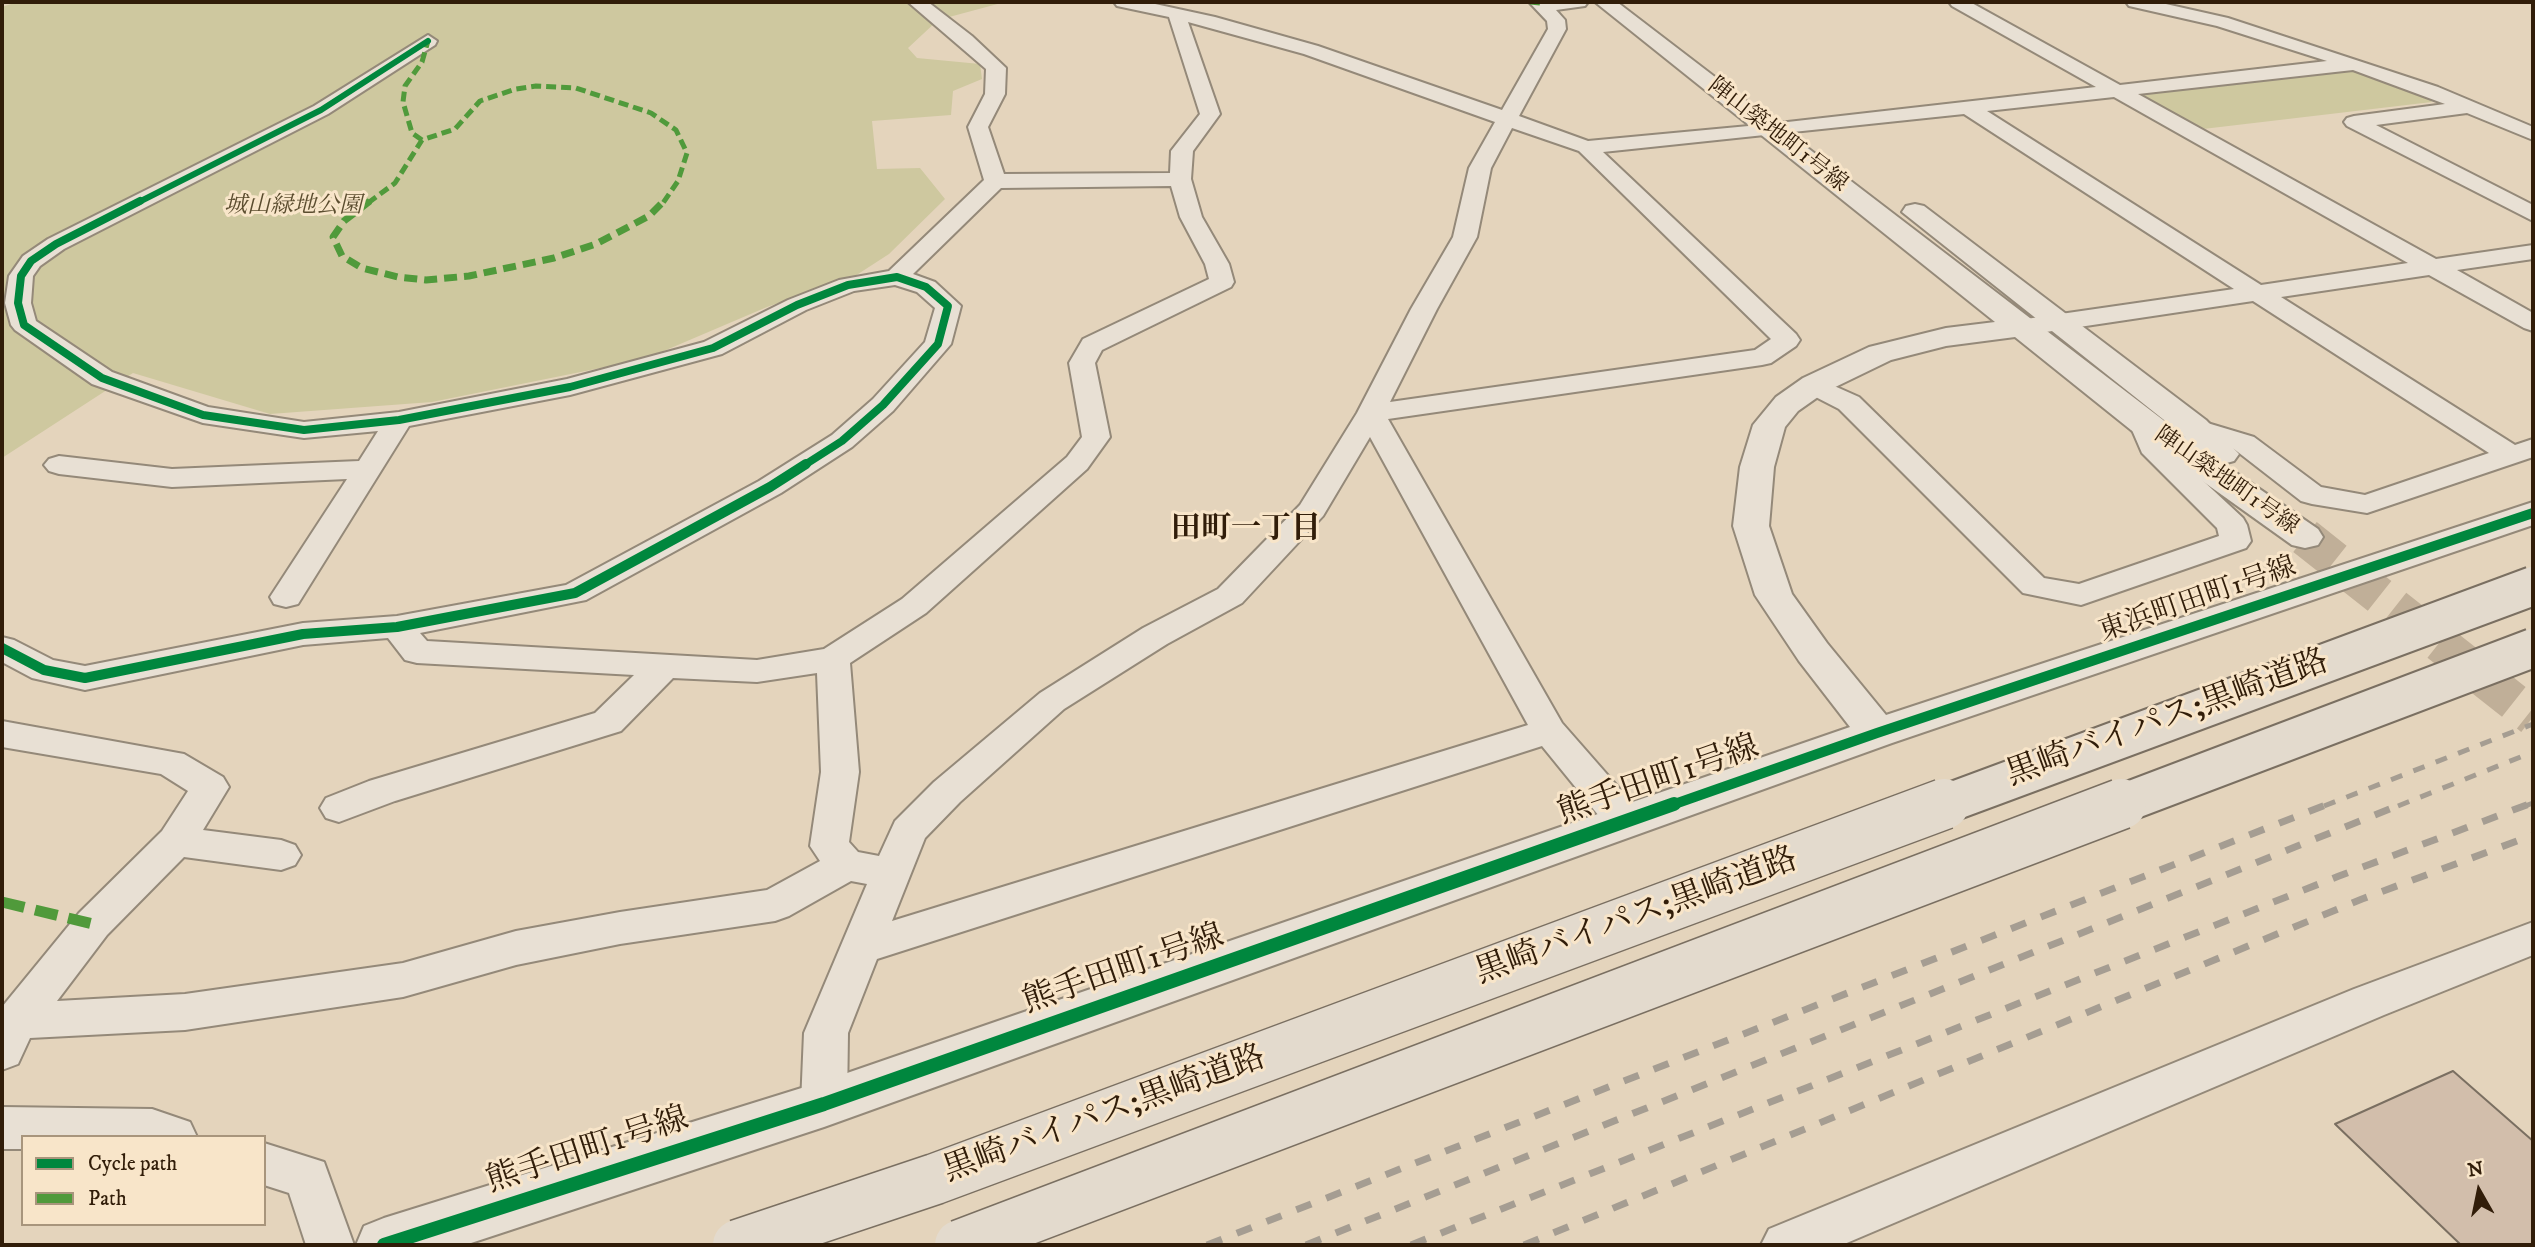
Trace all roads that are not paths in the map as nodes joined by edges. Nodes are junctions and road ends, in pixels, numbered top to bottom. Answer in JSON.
{"nodes":[{"id":1,"x":917,"y":2,"type":"edge"},
{"id":2,"x":1123,"y":2,"type":"edge"},
{"id":3,"x":1579,"y":2,"type":"edge"},
{"id":4,"x":1605,"y":2,"type":"edge"},
{"id":5,"x":1637,"y":2,"type":"edge"},
{"id":6,"x":1958,"y":2,"type":"edge"},
{"id":7,"x":2135,"y":2,"type":"edge"},
{"id":8,"x":1541,"y":4,"type":"edge"},
{"id":9,"x":1177,"y":15,"type":"junction"},
{"id":10,"x":428,"y":41,"type":"dead end"},
{"id":11,"x":2355,"y":64,"type":"junction"},
{"id":12,"x":2116,"y":90,"type":"junction"},
{"id":13,"x":2471,"y":107,"type":"junction"},
{"id":14,"x":1968,"y":108,"type":"junction"},
{"id":15,"x":1506,"y":118,"type":"junction"},
{"id":16,"x":1802,"y":126,"type":"junction"},
{"id":17,"x":1770,"y":130,"type":"junction"},
{"id":18,"x":2533,"y":134,"type":"edge"},
{"id":19,"x":1586,"y":147,"type":"junction"},
{"id":20,"x":1180,"y":179,"type":"junction"},
{"id":21,"x":995,"y":181,"type":"junction"},
{"id":22,"x":2533,"y":214,"type":"edge"},
{"id":23,"x":2533,"y":252,"type":"edge"},
{"id":24,"x":2434,"y":268,"type":"junction"},
{"id":25,"x":897,"y":277,"type":"junction"},
{"id":26,"x":2255,"y":293,"type":"junction"},
{"id":27,"x":2059,"y":323,"type":"junction"},
{"id":28,"x":2533,"y":323,"type":"edge"},
{"id":29,"x":2019,"y":328,"type":"junction"},
{"id":30,"x":1814,"y":385,"type":"junction"},
{"id":31,"x":1371,"y":413,"type":"junction"},
{"id":32,"x":399,"y":419,"type":"junction"},
{"id":33,"x":2143,"y":423,"type":"junction"},
{"id":34,"x":2194,"y":427,"type":"junction"},
{"id":35,"x":2522,"y":452,"type":"edge"},
{"id":36,"x":59,"y":465,"type":"dead end"},
{"id":37,"x":366,"y":469,"type":"junction"},
{"id":38,"x":2533,"y":513,"type":"edge"},
{"id":39,"x":2533,"y":586,"type":"edge"},
{"id":40,"x":286,"y":597,"type":"dead end"},
{"id":41,"x":397,"y":626,"type":"junction"},
{"id":42,"x":2,"y":648,"type":"edge"},
{"id":43,"x":2533,"y":648,"type":"edge"},
{"id":44,"x":833,"y":659,"type":"junction"},
{"id":45,"x":665,"y":665,"type":"junction"},
{"id":46,"x":1549,"y":731,"type":"junction"},
{"id":47,"x":1877,"y":733,"type":"junction"},
{"id":48,"x":2,"y":734,"type":"edge"},
{"id":49,"x":339,"y":808,"type":"dead end"},
{"id":50,"x":1626,"y":822,"type":"junction"},
{"id":51,"x":176,"y":841,"type":"junction"},
{"id":52,"x":281,"y":855,"type":"dead end"},
{"id":53,"x":846,"y":865,"type":"junction"},
{"id":54,"x":893,"y":873,"type":"junction"},
{"id":55,"x":2533,"y":938,"type":"edge"},
{"id":56,"x":863,"y":947,"type":"junction"},
{"id":57,"x":9,"y":1036,"type":"edge"},
{"id":58,"x":824,"y":1104,"type":"junction"},
{"id":59,"x":2,"y":1128,"type":"edge"},
{"id":60,"x":168,"y":1135,"type":"edge"},
{"id":61,"x":266,"y":1165,"type":"edge"},
{"id":62,"x":330,"y":1245,"type":"edge"},
{"id":63,"x":384,"y":1245,"type":"edge"},
{"id":64,"x":738,"y":1245,"type":"edge"},
{"id":65,"x":960,"y":1245,"type":"edge"},
{"id":66,"x":1786,"y":1245,"type":"edge"}],
"edges":[{"from":1,"to":21,"type":"street"},
{"from":2,"to":9,"type":"street"},
{"from":3,"to":8,"type":"street"},
{"from":4,"to":17,"type":"street","name":"陣山築地町1号線"},
{"from":5,"to":16,"type":"street","name":"陣山築地町1号線"},
{"from":6,"to":12,"type":"street"},
{"from":7,"to":11,"type":"street"},
{"from":8,"to":15,"type":"street"},
{"from":9,"to":15,"type":"street"},
{"from":9,"to":20,"type":"street"},
{"from":10,"to":32,"type":"street"},
{"from":11,"to":12,"type":"street"},
{"from":11,"to":13,"type":"street"},
{"from":12,"to":14,"type":"street"},
{"from":12,"to":24,"type":"street"},
{"from":13,"to":18,"type":"street"},
{"from":13,"to":22,"type":"street"},
{"from":14,"to":16,"type":"street"},
{"from":14,"to":26,"type":"street"},
{"from":15,"to":19,"type":"street"},
{"from":15,"to":31,"type":"street"},
{"from":16,"to":17,"type":"street"},
{"from":16,"to":27,"type":"street","name":"陣山築地町1号線"},
{"from":17,"to":19,"type":"street"},
{"from":17,"to":29,"type":"street","name":"陣山築地町1号線"},
{"from":19,"to":31,"type":"street"},
{"from":20,"to":21,"type":"street"},
{"from":20,"to":44,"type":"street"},
{"from":21,"to":25,"type":"street"},
{"from":23,"to":24,"type":"street"},
{"from":24,"to":26,"type":"street"},
{"from":24,"to":28,"type":"street"},
{"from":25,"to":32,"type":"street"},
{"from":25,"to":41,"type":"street"},
{"from":26,"to":27,"type":"street"},
{"from":26,"to":35,"type":"street"},
{"from":27,"to":29,"type":"street"},
{"from":27,"to":34,"type":"street","name":"陣山築地町1号線"},
{"from":29,"to":30,"type":"street"},
{"from":29,"to":33,"type":"street","name":"陣山築地町1号線"},
{"from":30,"to":33,"type":"street"},
{"from":30,"to":47,"type":"street"},
{"from":31,"to":46,"type":"street"},
{"from":31,"to":54,"type":"street"},
{"from":32,"to":37,"type":"street"},
{"from":33,"to":34,"type":"street","name":"陣山築地町1号線"},
{"from":34,"to":35,"type":"street"},
{"from":36,"to":37,"type":"street"},
{"from":37,"to":40,"type":"street"},
{"from":38,"to":47,"type":"street","name":"東浜町田町1号線"},
{"from":39,"to":64,"type":"highway","name":"黒崎バイパス;黒崎道路","bridge":true},
{"from":41,"to":42,"type":"street"},
{"from":41,"to":45,"type":"street"},
{"from":43,"to":65,"type":"highway","name":"黒崎バイパス;黒崎道路","bridge":true},
{"from":44,"to":45,"type":"street"},
{"from":44,"to":53,"type":"street"},
{"from":45,"to":49,"type":"street"},
{"from":46,"to":50,"type":"street"},
{"from":46,"to":56,"type":"street"},
{"from":47,"to":50,"type":"street","name":"熊手田町1号線"},
{"from":48,"to":51,"type":"street"},
{"from":50,"to":58,"type":"street","name":"熊手田町1号線"},
{"from":51,"to":52,"type":"street"},
{"from":51,"to":57,"type":"street"},
{"from":53,"to":54,"type":"street"},
{"from":53,"to":57,"type":"street"},
{"from":54,"to":56,"type":"street"},
{"from":55,"to":66,"type":"street"},
{"from":56,"to":58,"type":"street"},
{"from":58,"to":63,"type":"street","name":"熊手田町1号線"},
{"from":59,"to":60,"type":"street"},
{"from":61,"to":62,"type":"street"}]}
